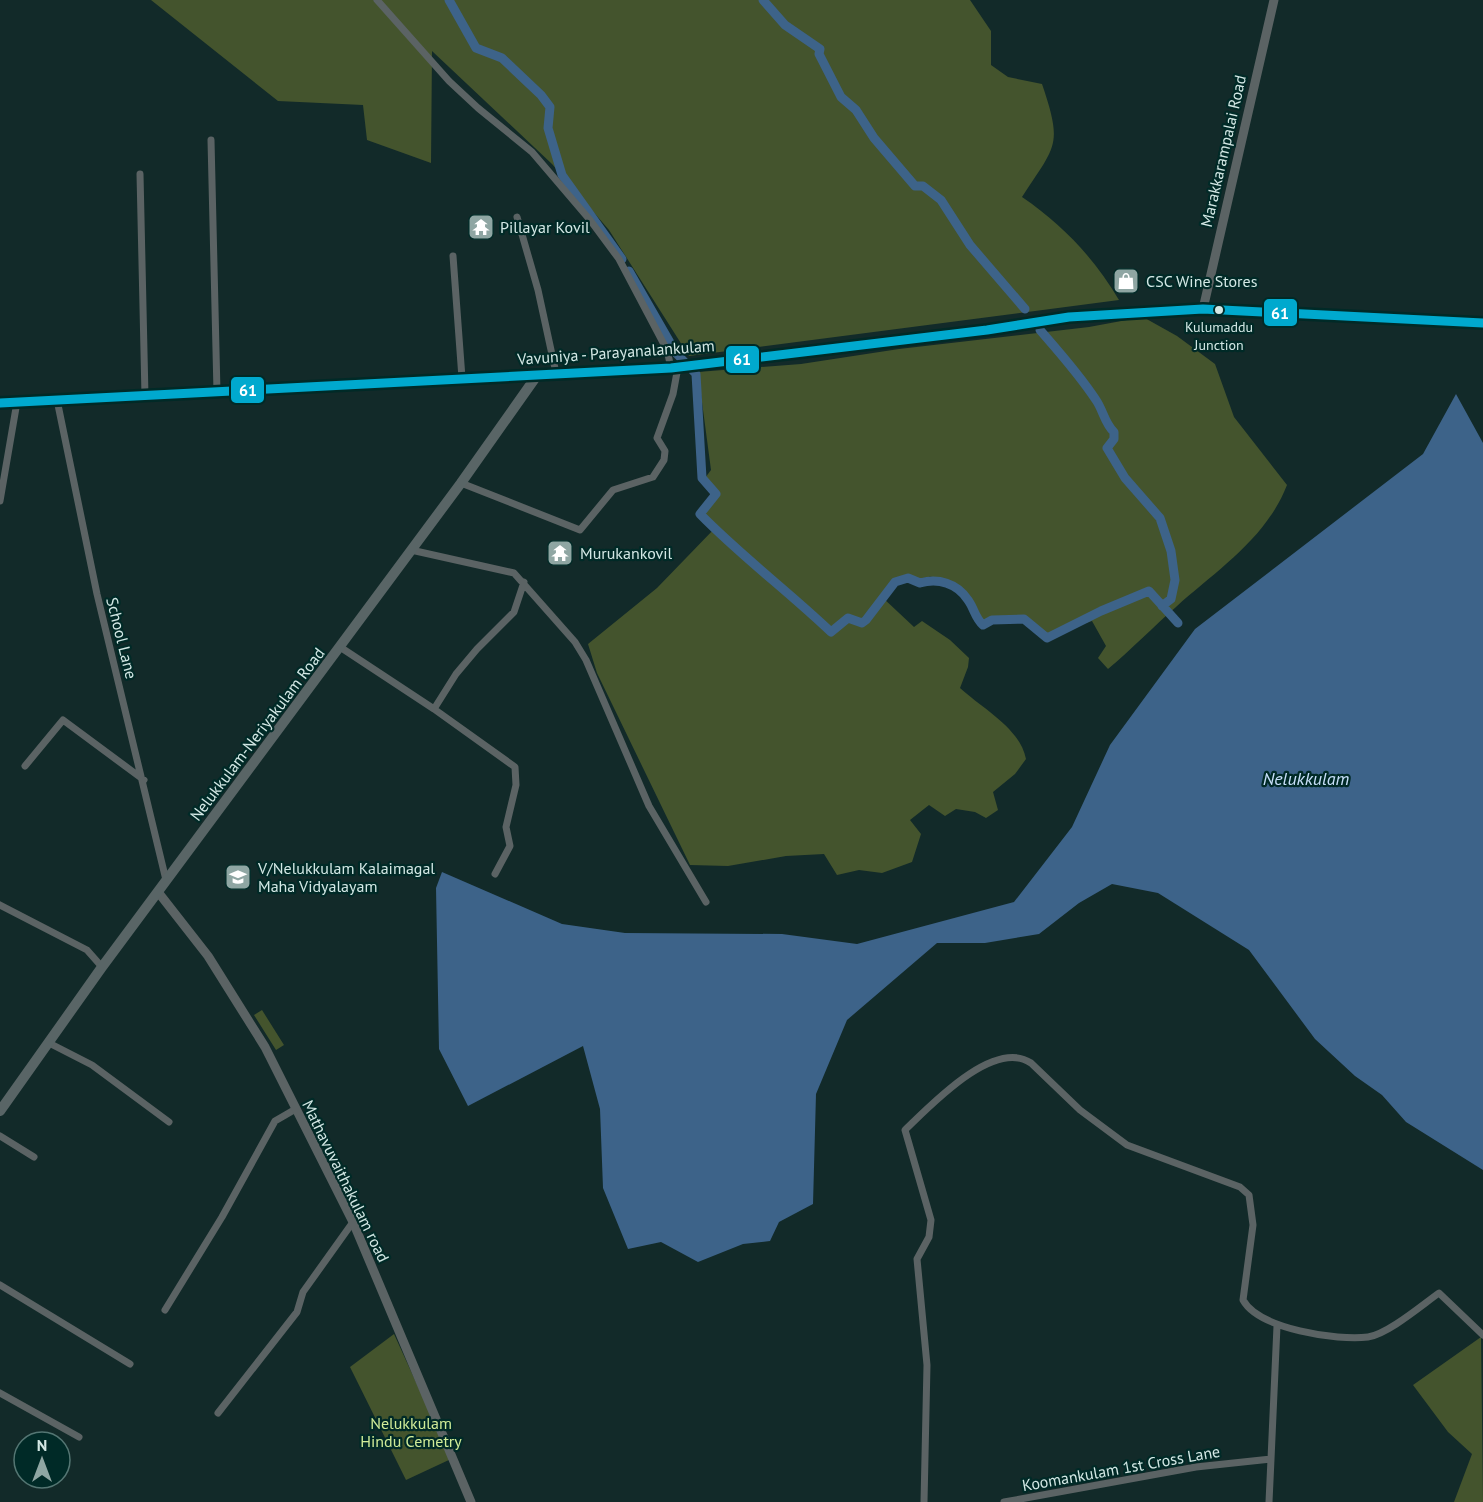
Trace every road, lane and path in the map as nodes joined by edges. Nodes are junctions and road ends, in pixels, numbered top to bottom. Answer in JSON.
{"nodes":[{"id":1,"x":377,"y":0,"type":"edge"},
{"id":2,"x":1274,"y":0,"type":"edge"},
{"id":3,"x":212,"y":140,"type":"dead end"},
{"id":4,"x":140,"y":174,"type":"dead end"},
{"id":5,"x":517,"y":217,"type":"dead end"},
{"id":6,"x":453,"y":256,"type":"dead end"},
{"id":7,"x":1203,"y":309,"type":"junction"},
{"id":8,"x":1483,"y":323,"type":"edge"},
{"id":9,"x":675,"y":368,"type":"junction"},
{"id":10,"x":556,"y":373,"type":"junction"},
{"id":11,"x":538,"y":374,"type":"junction"},
{"id":12,"x":462,"y":378,"type":"junction"},
{"id":13,"x":217,"y":392,"type":"junction"},
{"id":14,"x":145,"y":396,"type":"junction"},
{"id":15,"x":57,"y":400,"type":"junction"},
{"id":16,"x":17,"y":402,"type":"junction"},
{"id":17,"x":0,"y":404,"type":"edge"},
{"id":18,"x":461,"y":483,"type":"junction"},
{"id":19,"x":0,"y":501,"type":"edge"},
{"id":20,"x":411,"y":550,"type":"junction"},
{"id":21,"x":524,"y":582,"type":"junction"},
{"id":22,"x":340,"y":647,"type":"junction"},
{"id":23,"x":434,"y":709,"type":"junction"},
{"id":24,"x":25,"y":766,"type":"dead end"},
{"id":25,"x":144,"y":780,"type":"junction"},
{"id":26,"x":495,"y":874,"type":"dead end"},
{"id":27,"x":166,"y":881,"type":"junction"},
{"id":28,"x":158,"y":892,"type":"junction"},
{"id":29,"x":706,"y":902,"type":"dead end"},
{"id":30,"x":0,"y":906,"type":"edge"},
{"id":31,"x":102,"y":967,"type":"junction"},
{"id":32,"x":49,"y":1043,"type":"junction"},
{"id":33,"x":294,"y":1110,"type":"junction"},
{"id":34,"x":0,"y":1111,"type":"edge"},
{"id":35,"x":170,"y":1122,"type":"dead end"},
{"id":36,"x":0,"y":1136,"type":"edge"},
{"id":37,"x":34,"y":1157,"type":"dead end"},
{"id":38,"x":353,"y":1222,"type":"junction"},
{"id":39,"x":0,"y":1285,"type":"edge"},
{"id":40,"x":165,"y":1310,"type":"dead end"},
{"id":41,"x":1277,"y":1326,"type":"junction"},
{"id":42,"x":1483,"y":1335,"type":"edge"},
{"id":43,"x":130,"y":1364,"type":"dead end"},
{"id":44,"x":0,"y":1393,"type":"edge"},
{"id":45,"x":218,"y":1413,"type":"dead end"},
{"id":46,"x":79,"y":1437,"type":"dead end"},
{"id":47,"x":1271,"y":1459,"type":"junction"},
{"id":48,"x":471,"y":1502,"type":"edge"},
{"id":49,"x":924,"y":1502,"type":"edge"},
{"id":50,"x":1004,"y":1502,"type":"edge"},
{"id":51,"x":1269,"y":1502,"type":"edge"}],
"edges":[{"from":1,"to":9,"type":"street"},
{"from":2,"to":7,"type":"street","name":"Marakkarampalai Road"},
{"from":3,"to":13,"type":"street"},
{"from":4,"to":14,"type":"street"},
{"from":5,"to":10,"type":"street"},
{"from":6,"to":12,"type":"street"},
{"from":7,"to":8,"type":"highway","name":"Vavuniya - Parayanalankulam"},
{"from":7,"to":9,"type":"highway","name":"Vavuniya - Parayanalankulam"},
{"from":9,"to":10,"type":"highway","name":"Vavuniya - Parayanalankulam"},
{"from":9,"to":18,"type":"street"},
{"from":10,"to":11,"type":"highway","name":"Vavuniya - Parayanalankulam"},
{"from":11,"to":12,"type":"highway","name":"Vavuniya - Parayanalankulam"},
{"from":11,"to":18,"type":"main road","name":"Nelukkulam-Neriyakulam Road"},
{"from":12,"to":13,"type":"highway","name":"Vavuniya - Parayanalankulam"},
{"from":13,"to":14,"type":"highway","name":"Vavuniya - Parayanalankulam"},
{"from":14,"to":15,"type":"highway","name":"Vavuniya - Parayanalankulam"},
{"from":15,"to":16,"type":"highway","name":"Vavuniya - Parayanalankulam"},
{"from":15,"to":25,"type":"street","name":"School Lane"},
{"from":16,"to":17,"type":"highway","name":"Vavuniya - Parayanalankulam"},
{"from":16,"to":19,"type":"street"},
{"from":18,"to":20,"type":"main road","name":"Nelukkulam-Neriyakulam Road"},
{"from":20,"to":21,"type":"street"},
{"from":20,"to":22,"type":"main road","name":"Nelukkulam-Neriyakulam Road"},
{"from":21,"to":23,"type":"street"},
{"from":21,"to":29,"type":"street"},
{"from":22,"to":23,"type":"street"},
{"from":22,"to":27,"type":"main road","name":"Nelukkulam-Neriyakulam Road"},
{"from":23,"to":26,"type":"street"},
{"from":24,"to":25,"type":"street"},
{"from":25,"to":27,"type":"street","name":"School Lane"},
{"from":27,"to":28,"type":"main road","name":"Nelukkulam-Neriyakulam Road"},
{"from":28,"to":31,"type":"main road","name":"Nelukkulam-Neriyakulam Road"},
{"from":28,"to":33,"type":"street","name":"Mathavuvaithakulam road"},
{"from":30,"to":31,"type":"street"},
{"from":31,"to":32,"type":"main road","name":"Nelukkulam-Neriyakulam Road"},
{"from":32,"to":34,"type":"main road","name":"Nelukkulam-Neriyakulam Road"},
{"from":32,"to":35,"type":"street"},
{"from":33,"to":38,"type":"street","name":"Mathavuvaithakulam road"},
{"from":33,"to":40,"type":"street"},
{"from":36,"to":37,"type":"street"},
{"from":38,"to":45,"type":"street"},
{"from":38,"to":48,"type":"street","name":"Mathavuvaithakulam road"},
{"from":39,"to":43,"type":"street"},
{"from":41,"to":42,"type":"street"},
{"from":41,"to":47,"type":"street"},
{"from":41,"to":49,"type":"street"},
{"from":44,"to":46,"type":"street"},
{"from":47,"to":50,"type":"street","name":"Koomankulam 1st Cross Lane"},
{"from":47,"to":51,"type":"street"}]}
